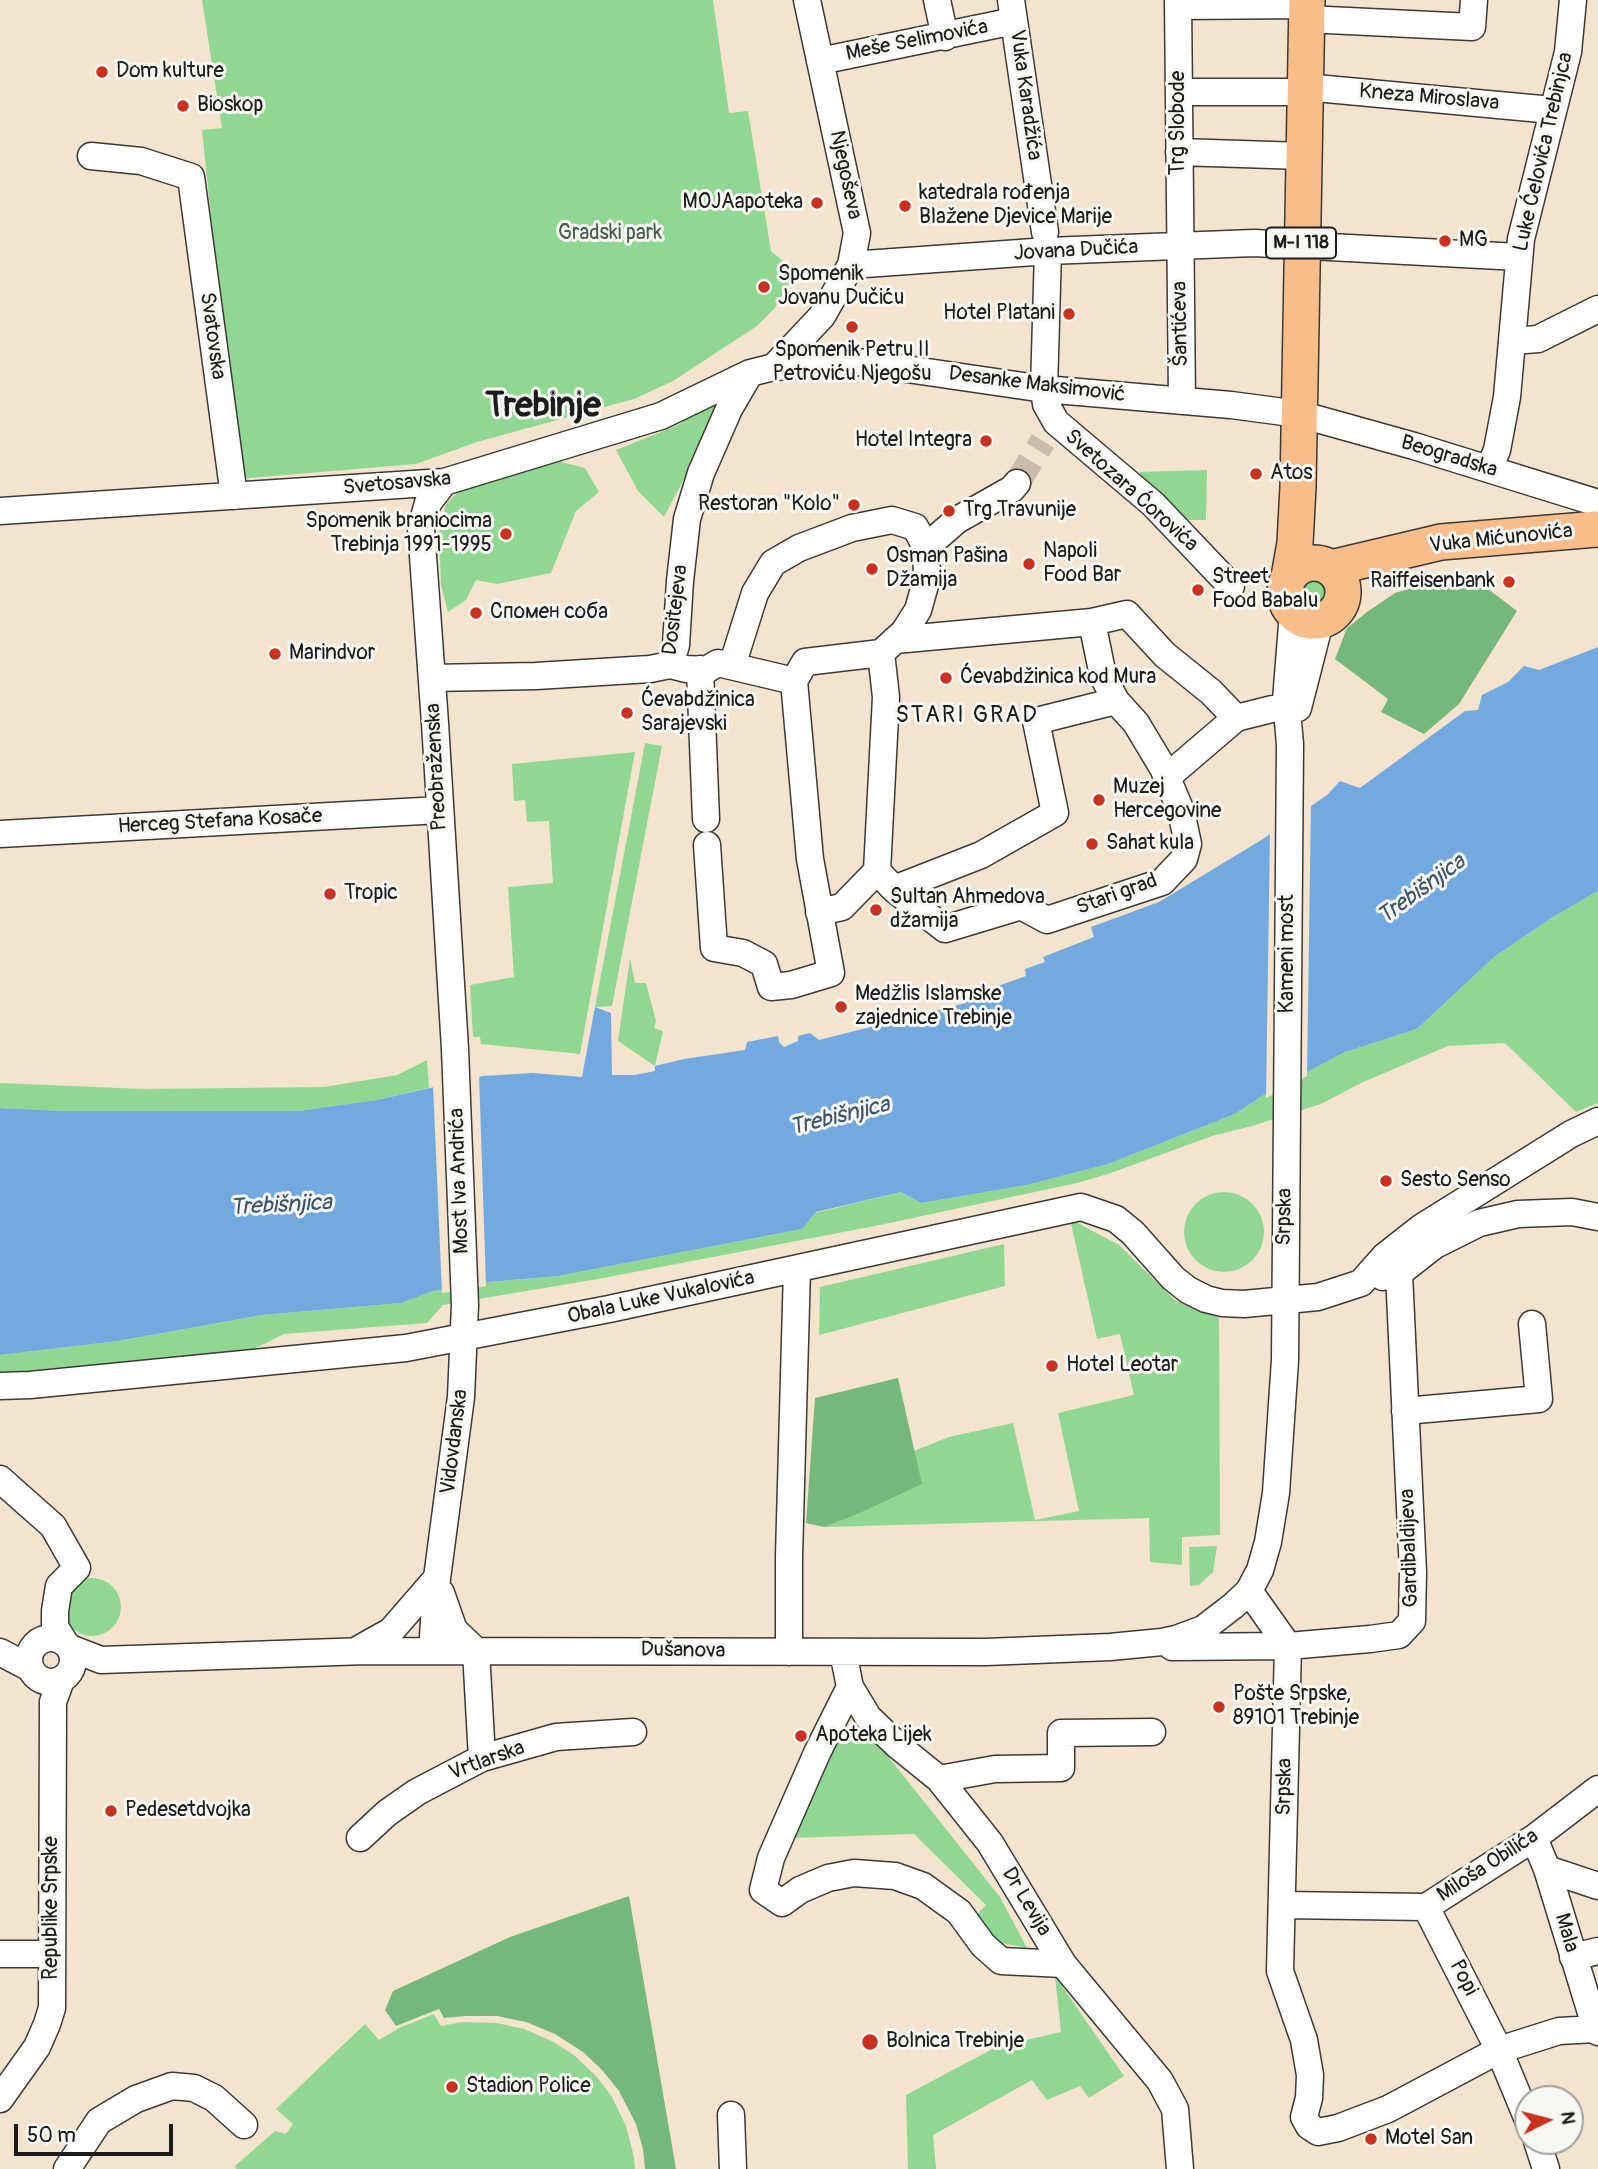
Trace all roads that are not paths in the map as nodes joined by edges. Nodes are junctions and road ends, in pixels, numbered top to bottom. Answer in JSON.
{"nodes":[{"id":1,"x":807,"y":0,"type":"edge"},
{"id":2,"x":937,"y":0,"type":"edge"},
{"id":3,"x":1474,"y":0,"type":"edge"},
{"id":4,"x":1573,"y":0,"type":"edge"},
{"id":5,"x":1178,"y":3,"type":"edge"},
{"id":6,"x":1307,"y":8,"type":"edge"},
{"id":7,"x":1012,"y":11,"type":"edge"},
{"id":8,"x":945,"y":37,"type":"junction"},
{"id":9,"x":820,"y":61,"type":"junction"},
{"id":10,"x":1305,"y":89,"type":"junction"},
{"id":11,"x":1179,"y":92,"type":"junction"},
{"id":12,"x":1552,"y":110,"type":"junction"},
{"id":13,"x":1179,"y":152,"type":"junction"},
{"id":14,"x":91,"y":156,"type":"dead end"},
{"id":15,"x":1303,"y":156,"type":"junction"},
{"id":16,"x":1047,"y":242,"type":"junction"},
{"id":17,"x":1301,"y":245,"type":"junction"},
{"id":18,"x":1180,"y":246,"type":"junction"},
{"id":19,"x":1519,"y":257,"type":"junction"},
{"id":20,"x":851,"y":265,"type":"junction"},
{"id":21,"x":1598,"y":309,"type":"edge"},
{"id":22,"x":1513,"y":341,"type":"junction"},
{"id":23,"x":762,"y":370,"type":"junction"},
{"id":24,"x":1044,"y":388,"type":"junction"},
{"id":25,"x":1182,"y":401,"type":"junction"},
{"id":26,"x":1299,"y":414,"type":"junction"},
{"id":27,"x":1489,"y":469,"type":"junction"},
{"id":28,"x":444,"y":482,"type":"junction"},
{"id":29,"x":1017,"y":483,"type":"tunnel mouth"},
{"id":30,"x":234,"y":496,"type":"junction"},
{"id":31,"x":1598,"y":503,"type":"edge"},
{"id":32,"x":0,"y":511,"type":"edge"},
{"id":33,"x":1598,"y":529,"type":"edge"},
{"id":34,"x":926,"y":547,"type":"junction"},
{"id":35,"x":1404,"y":552,"type":"junction"},
{"id":36,"x":1311,"y":569,"type":"junction"},
{"id":37,"x":1231,"y":586,"type":"dead end"},
{"id":38,"x":1318,"y":613,"type":"junction"},
{"id":39,"x":1093,"y":622,"type":"junction"},
{"id":40,"x":888,"y":646,"type":"junction"},
{"id":41,"x":670,"y":665,"type":"junction"},
{"id":42,"x":732,"y":666,"type":"junction"},
{"id":43,"x":700,"y":669,"type":"junction"},
{"id":44,"x":432,"y":678,"type":"junction"},
{"id":45,"x":794,"y":681,"type":"junction"},
{"id":46,"x":1116,"y":701,"type":"junction"},
{"id":47,"x":1272,"y":709,"type":"dead end"},
{"id":48,"x":1236,"y":718,"type":"junction"},
{"id":49,"x":1167,"y":776,"type":"junction"},
{"id":50,"x":439,"y":810,"type":"junction"},
{"id":51,"x":706,"y":819,"type":"dead end"},
{"id":52,"x":0,"y":834,"type":"edge"},
{"id":53,"x":707,"y":845,"type":"dead end"},
{"id":54,"x":885,"y":880,"type":"junction"},
{"id":55,"x":819,"y":912,"type":"junction"},
{"id":56,"x":455,"y":1058,"type":"joint"},
{"id":57,"x":1598,"y":1121,"type":"edge"},
{"id":58,"x":1287,"y":1165,"type":"joint"},
{"id":59,"x":1598,"y":1217,"type":"edge"},
{"id":60,"x":1392,"y":1264,"type":"junction"},
{"id":61,"x":797,"y":1269,"type":"junction"},
{"id":62,"x":1284,"y":1302,"type":"junction"},
{"id":63,"x":465,"y":1304,"type":"joint"},
{"id":64,"x":1532,"y":1324,"type":"dead end"},
{"id":65,"x":464,"y":1338,"type":"junction"},
{"id":66,"x":0,"y":1386,"type":"edge"},
{"id":67,"x":1405,"y":1411,"type":"junction"},
{"id":68,"x":0,"y":1479,"type":"edge"},
{"id":69,"x":437,"y":1578,"type":"junction"},
{"id":70,"x":1249,"y":1591,"type":"junction"},
{"id":71,"x":1289,"y":1646,"type":"junction"},
{"id":72,"x":1110,"y":1647,"type":"junction"},
{"id":73,"x":432,"y":1651,"type":"junction"},
{"id":74,"x":476,"y":1651,"type":"junction"},
{"id":75,"x":3,"y":1652,"type":"edge"},
{"id":76,"x":354,"y":1652,"type":"junction"},
{"id":77,"x":789,"y":1652,"type":"junction"},
{"id":78,"x":844,"y":1652,"type":"junction"},
{"id":79,"x":53,"y":1661,"type":"junction"},
{"id":80,"x":850,"y":1687,"type":"junction"},
{"id":81,"x":633,"y":1732,"type":"dead end"},
{"id":82,"x":1152,"y":1732,"type":"dead end"},
{"id":83,"x":482,"y":1758,"type":"junction"},
{"id":84,"x":939,"y":1779,"type":"junction"},
{"id":85,"x":1598,"y":1789,"type":"edge"},
{"id":86,"x":360,"y":1838,"type":"dead end"},
{"id":87,"x":1534,"y":1838,"type":"junction"},
{"id":88,"x":1547,"y":1869,"type":"junction"},
{"id":89,"x":1598,"y":1886,"type":"edge"},
{"id":90,"x":1282,"y":1905,"type":"junction"},
{"id":91,"x":1426,"y":1907,"type":"junction"},
{"id":92,"x":0,"y":1954,"type":"edge"},
{"id":93,"x":51,"y":1954,"type":"junction"},
{"id":94,"x":1586,"y":1954,"type":"edge"},
{"id":95,"x":1063,"y":1964,"type":"junction"},
{"id":96,"x":1597,"y":2030,"type":"edge"},
{"id":97,"x":1499,"y":2050,"type":"junction"},
{"id":98,"x":1514,"y":2086,"type":"edge"},
{"id":99,"x":0,"y":2099,"type":"edge"},
{"id":100,"x":731,"y":2116,"type":"dead end"},
{"id":101,"x":244,"y":2125,"type":"dead end"},
{"id":102,"x":67,"y":2169,"type":"edge"},
{"id":103,"x":733,"y":2169,"type":"edge"},
{"id":104,"x":1180,"y":2169,"type":"edge"}],
"edges":[{"from":1,"to":9,"type":"street","name":"Njegoševa"},
{"from":2,"to":8,"type":"street"},
{"from":3,"to":6,"type":"street"},
{"from":4,"to":12,"type":"street","name":"Luke Ćelovića Trebinjca"},
{"from":5,"to":6,"type":"street"},
{"from":5,"to":11,"type":"street","name":"Trg Slobode"},
{"from":6,"to":10,"type":"main road","number":"M-I 118"},
{"from":7,"to":8,"type":"street","name":"Meše Selimovića"},
{"from":7,"to":16,"type":"street","name":"Vuka Karadžića"},
{"from":8,"to":9,"type":"street","name":"Meše Selimovića"},
{"from":9,"to":20,"type":"street","name":"Njegoševa"},
{"from":10,"to":11,"type":"street","name":"Kneza Miroslava"},
{"from":10,"to":12,"type":"street","name":"Kneza Miroslava"},
{"from":10,"to":15,"type":"main road","number":"M-I 118"},
{"from":11,"to":13,"type":"street","name":"Trg Slobode"},
{"from":12,"to":19,"type":"street","name":"Luke Ćelovića Trebinjca"},
{"from":13,"to":15,"type":"street"},
{"from":13,"to":18,"type":"street","name":"Trg Slobode"},
{"from":14,"to":30,"type":"street","name":"Svatovska"},
{"from":15,"to":17,"type":"main road","number":"M-I 118"},
{"from":16,"to":18,"type":"street","name":"Jovana Dučića"},
{"from":16,"to":20,"type":"street","name":"Jovana Dučića"},
{"from":16,"to":24,"type":"street","name":"Vuka Karadžića"},
{"from":17,"to":18,"type":"street","name":"Jovana Dučića"},
{"from":17,"to":19,"type":"street","name":"Jovana Dučića"},
{"from":17,"to":26,"type":"main road","number":"M-I 118"},
{"from":18,"to":25,"type":"street","name":"Šantićeva"},
{"from":19,"to":22,"type":"street","name":"Luke Ćelovića Trebinjca"},
{"from":20,"to":23,"type":"street","name":"Njegoševa"},
{"from":21,"to":22,"type":"street"},
{"from":22,"to":27,"type":"street","name":"Luke Ćelovića Trebinjca"},
{"from":23,"to":24,"type":"street","name":"Desanke Maksimović"},
{"from":23,"to":28,"type":"street","name":"Svetosavska"},
{"from":23,"to":41,"type":"street","name":"Dositejeva"},
{"from":24,"to":25,"type":"street","name":"Desanke Maksimović"},
{"from":24,"to":37,"type":"street","name":"Svetozara Ćorovića"},
{"from":25,"to":26,"type":"street","name":"Desanke Maksimović"},
{"from":26,"to":27,"type":"street","name":"Beogradska"},
{"from":26,"to":36,"type":"main road","number":"M-I 118"},
{"from":27,"to":31,"type":"street","name":"Beogradska"},
{"from":28,"to":30,"type":"street","name":"Svetosavska"},
{"from":28,"to":44,"type":"street","name":"Preobraženska"},
{"from":29,"to":34,"type":"street"},
{"from":30,"to":32,"type":"street","name":"Svetosavska"},
{"from":33,"to":35,"type":"main road","name":"Vuka Mićunovića"},
{"from":34,"to":40,"type":"street"},
{"from":34,"to":42,"type":"street"},
{"from":35,"to":36,"type":"main road","name":"Vuka Mićunovića"},
{"from":35,"to":38,"type":"main road","name":"Vuka Mićunovića"},
{"from":36,"to":38,"type":"main road","number":"M-I 118"},
{"from":36,"to":38,"type":"main road"},
{"from":38,"to":58,"type":"street","name":"Kameni most"},
{"from":39,"to":40,"type":"street"},
{"from":39,"to":46,"type":"street","name":"Stari grad"},
{"from":39,"to":48,"type":"street"},
{"from":40,"to":45,"type":"street"},
{"from":40,"to":54,"type":"street"},
{"from":41,"to":43,"type":"street"},
{"from":41,"to":44,"type":"street","name":"Dositejeva"},
{"from":42,"to":43,"type":"street"},
{"from":42,"to":45,"type":"street"},
{"from":43,"to":51,"type":"street"},
{"from":44,"to":50,"type":"street","name":"Preobraženska"},
{"from":45,"to":55,"type":"street"},
{"from":46,"to":49,"type":"street","name":"Stari grad"},
{"from":46,"to":54,"type":"street"},
{"from":47,"to":48,"type":"street"},
{"from":48,"to":49,"type":"street"},
{"from":49,"to":54,"type":"street","name":"Stari grad"},
{"from":50,"to":52,"type":"street","name":"Herceg Stefana Kosače"},
{"from":50,"to":56,"type":"street","name":"Preobraženska"},
{"from":53,"to":55,"type":"street"},
{"from":54,"to":55,"type":"street"},
{"from":56,"to":63,"type":"street","name":"Most Iva Andrića"},
{"from":57,"to":60,"type":"street"},
{"from":58,"to":62,"type":"street","name":"Srpska"},
{"from":59,"to":60,"type":"street"},
{"from":60,"to":62,"type":"street","name":"Obala Luke Vukalovića"},
{"from":60,"to":67,"type":"street","name":"Gardibaldijeva"},
{"from":61,"to":62,"type":"street","name":"Obala Luke Vukalovića"},
{"from":61,"to":65,"type":"street","name":"Obala Luke Vukalovića"},
{"from":61,"to":77,"type":"street"},
{"from":62,"to":70,"type":"street","name":"Srpska"},
{"from":63,"to":65,"type":"street","name":"Vidovdanska"},
{"from":64,"to":67,"type":"street"},
{"from":65,"to":66,"type":"street","name":"Obala Luke Vukalovića"},
{"from":65,"to":69,"type":"street","name":"Vidovdanska"},
{"from":67,"to":71,"type":"street","name":"Gardibaldijeva"},
{"from":68,"to":79,"type":"street","name":"Republike Srpske"},
{"from":69,"to":73,"type":"street","name":"Vidovdanska"},
{"from":69,"to":74,"type":"street","name":"Vidovdanska"},
{"from":69,"to":76,"type":"street"},
{"from":70,"to":71,"type":"street"},
{"from":70,"to":72,"type":"street","name":"Dušanova"},
{"from":71,"to":72,"type":"street","name":"Gardibaldijeva"},
{"from":71,"to":90,"type":"street","name":"Srpska"},
{"from":72,"to":78,"type":"street","name":"Dušanova"},
{"from":73,"to":74,"type":"street","name":"Dušanova"},
{"from":73,"to":76,"type":"street","name":"Dušanova"},
{"from":74,"to":77,"type":"street","name":"Dušanova"},
{"from":74,"to":83,"type":"street"},
{"from":75,"to":79,"type":"street"},
{"from":76,"to":79,"type":"street","name":"Dušanova"},
{"from":77,"to":78,"type":"street","name":"Dušanova"},
{"from":78,"to":80,"type":"street","name":"Dr Levija"},
{"from":79,"to":93,"type":"street","name":"Republike Srpske"},
{"from":80,"to":84,"type":"street","name":"Dr Levija"},
{"from":80,"to":95,"type":"street"},
{"from":81,"to":83,"type":"street","name":"Vrtlarska"},
{"from":82,"to":84,"type":"street"},
{"from":83,"to":86,"type":"street","name":"Vrtlarska"},
{"from":84,"to":95,"type":"street","name":"Dr Levija"},
{"from":85,"to":87,"type":"street","name":"Miloša Obilića"},
{"from":87,"to":88,"type":"street","name":"Mala"},
{"from":87,"to":91,"type":"street","name":"Miloša Obilića"},
{"from":88,"to":89,"type":"street"},
{"from":88,"to":94,"type":"street","name":"Mala"},
{"from":90,"to":91,"type":"street","name":"Miloša Obilića"},
{"from":90,"to":97,"type":"street","name":"Srpska"},
{"from":91,"to":97,"type":"street","name":"Popi"},
{"from":92,"to":93,"type":"street"},
{"from":93,"to":99,"type":"street","name":"Republike Srpske"},
{"from":94,"to":96,"type":"street","name":"Mala"},
{"from":95,"to":104,"type":"street","name":"Dr Levija"},
{"from":96,"to":97,"type":"street"},
{"from":97,"to":98,"type":"street","name":"Popi"},
{"from":100,"to":103,"type":"street"},
{"from":101,"to":102,"type":"street"}]}
